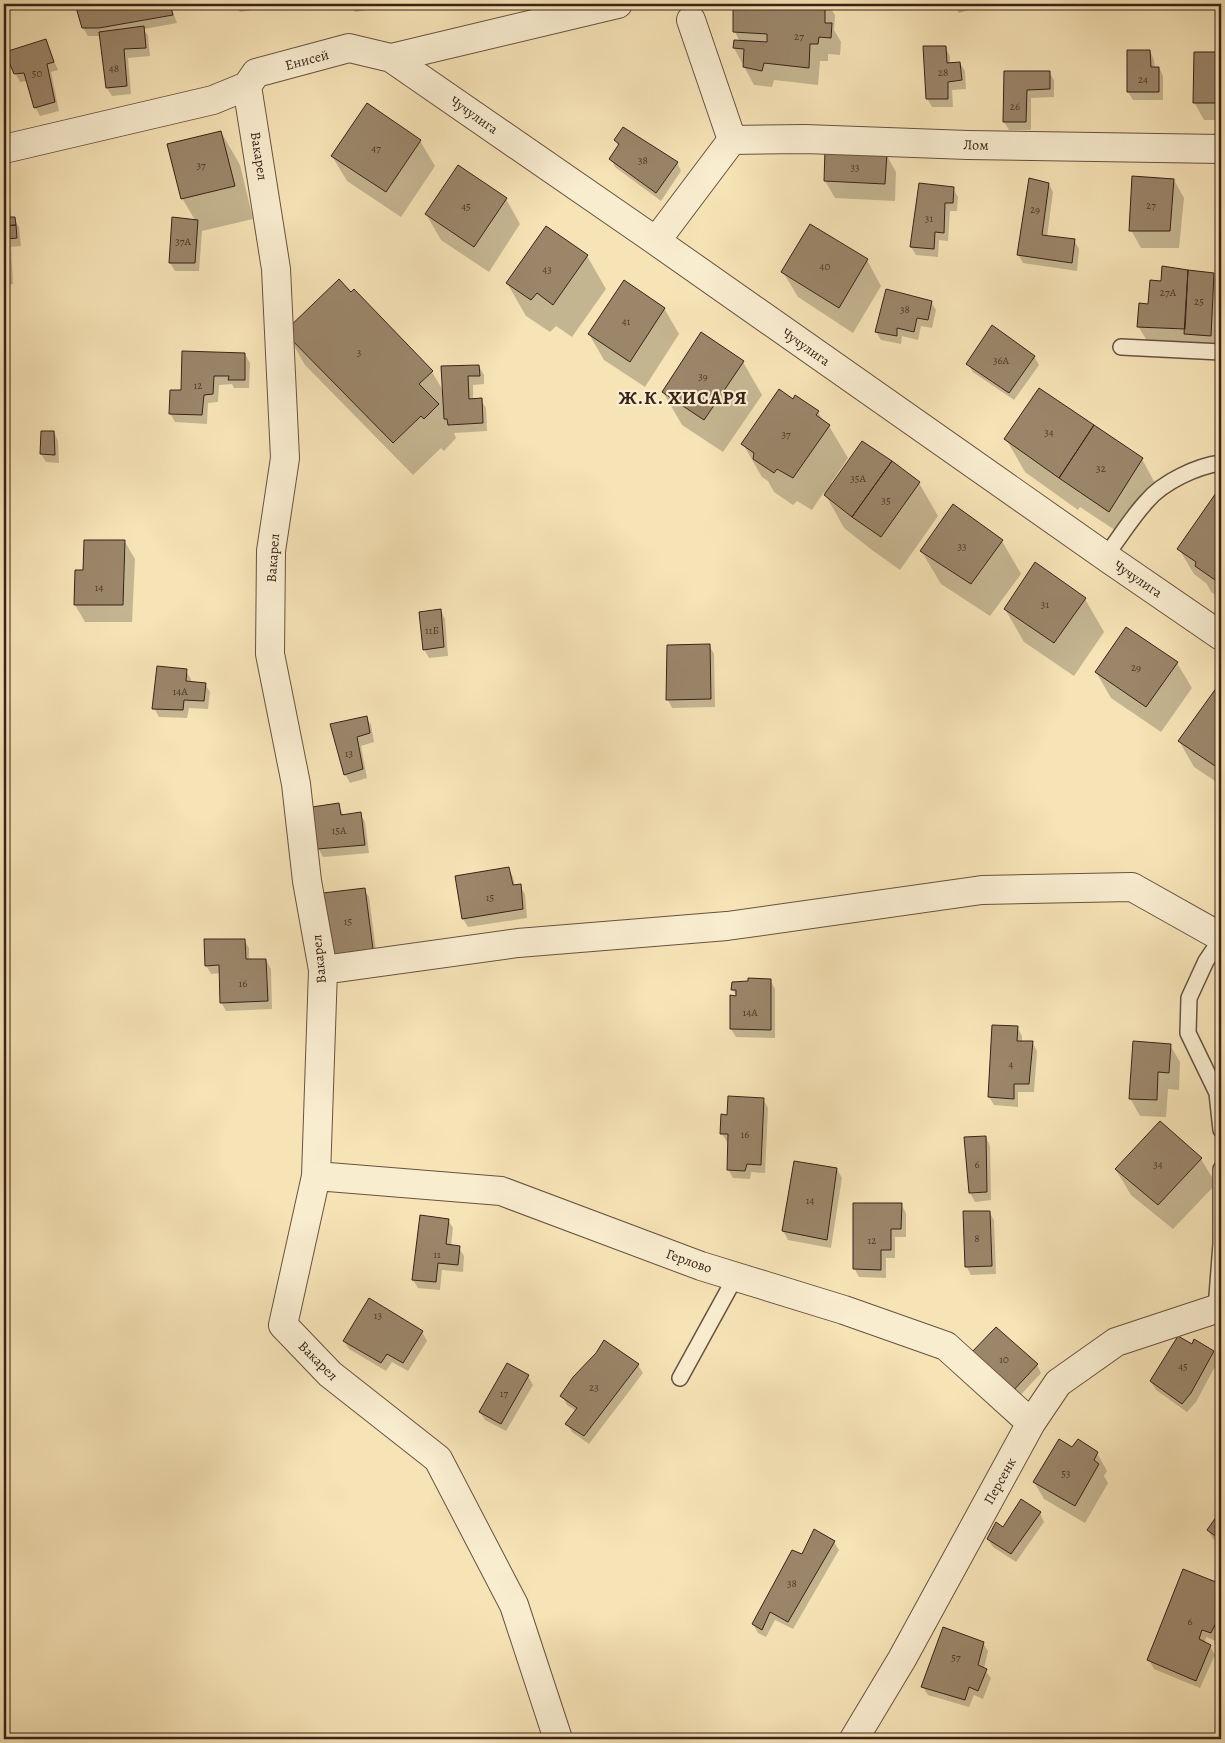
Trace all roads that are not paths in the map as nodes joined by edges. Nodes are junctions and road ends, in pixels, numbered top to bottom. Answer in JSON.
{"nodes":[{"id":1,"x":618,"y":4,"type":"edge"},
{"id":2,"x":692,"y":20,"type":"dead end"},
{"id":3,"x":391,"y":58,"type":"junction"},
{"id":4,"x":247,"y":86,"type":"junction"},
{"id":5,"x":732,"y":140,"type":"junction"},
{"id":6,"x":4,"y":149,"type":"edge"},
{"id":7,"x":1221,"y":149,"type":"edge"},
{"id":8,"x":656,"y":241,"type":"junction"},
{"id":9,"x":1120,"y":346,"type":"dead end"},
{"id":10,"x":1221,"y":352,"type":"edge"},
{"id":11,"x":1221,"y":463,"type":"edge"},
{"id":12,"x":1108,"y":560,"type":"junction"},
{"id":13,"x":1221,"y":636,"type":"edge"},
{"id":14,"x":1221,"y":938,"type":"edge"},
{"id":15,"x":323,"y":970,"type":"junction"},
{"id":16,"x":1221,"y":1130,"type":"edge"},
{"id":17,"x":1221,"y":1169,"type":"edge"},
{"id":18,"x":316,"y":1176,"type":"junction"},
{"id":19,"x":736,"y":1276,"type":"junction"},
{"id":20,"x":1219,"y":1309,"type":"edge"},
{"id":21,"x":680,"y":1378,"type":"dead end"},
{"id":22,"x":1031,"y":1423,"type":"junction"},
{"id":23,"x":558,"y":1739,"type":"edge"},
{"id":24,"x":854,"y":1739,"type":"edge"}],
"edges":[{"from":1,"to":3,"type":"street","name":"Енисей"},
{"from":2,"to":5,"type":"street"},
{"from":3,"to":4,"type":"street","name":"Енисей"},
{"from":3,"to":8,"type":"street","name":"Чучулига"},
{"from":4,"to":6,"type":"street","name":"Енисей"},
{"from":4,"to":15,"type":"street","name":"Вакарел"},
{"from":5,"to":7,"type":"street","name":"Лом"},
{"from":5,"to":8,"type":"street"},
{"from":8,"to":12,"type":"street","name":"Чучулига"},
{"from":9,"to":10,"type":"lane"},
{"from":11,"to":12,"type":"lane"},
{"from":12,"to":13,"type":"street","name":"Чучулига"},
{"from":14,"to":15,"type":"street"},
{"from":14,"to":16,"type":"lane"},
{"from":15,"to":18,"type":"street","name":"Вакарел"},
{"from":17,"to":20,"type":"lane"},
{"from":18,"to":19,"type":"street","name":"Герлово"},
{"from":18,"to":23,"type":"street","name":"Вакарел"},
{"from":19,"to":21,"type":"lane"},
{"from":19,"to":22,"type":"street","name":"Герлово"},
{"from":20,"to":22,"type":"street","name":"Персенк"},
{"from":22,"to":24,"type":"street","name":"Персенк"}]}
